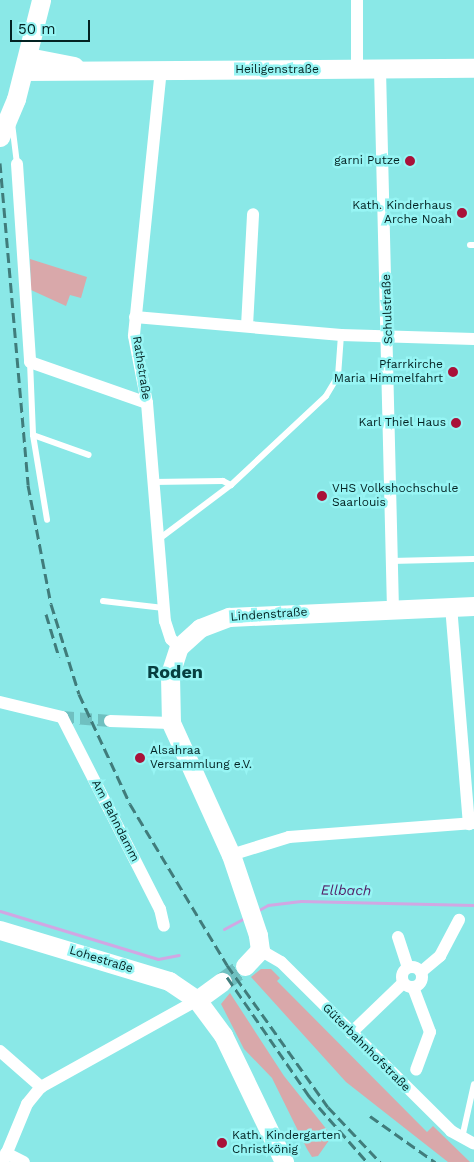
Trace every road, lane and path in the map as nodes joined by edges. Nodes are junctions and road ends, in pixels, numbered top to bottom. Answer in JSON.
{"nodes":[{"id":1,"x":41,"y":0,"type":"edge"},
{"id":2,"x":358,"y":0,"type":"edge"},
{"id":3,"x":26,"y":64,"type":"junction"},
{"id":4,"x":474,"y":68,"type":"edge"},
{"id":5,"x":161,"y":69,"type":"junction"},
{"id":6,"x":357,"y":70,"type":"junction"},
{"id":7,"x":380,"y":70,"type":"junction"},
{"id":8,"x":10,"y":116,"type":"junction"},
{"id":9,"x":0,"y":136,"type":"edge"},
{"id":10,"x":17,"y":164,"type":"joint"},
{"id":11,"x":253,"y":214,"type":"dead end"},
{"id":12,"x":135,"y":317,"type":"junction"},
{"id":13,"x":247,"y":326,"type":"junction"},
{"id":14,"x":341,"y":335,"type":"junction"},
{"id":15,"x":389,"y":338,"type":"junction"},
{"id":16,"x":474,"y":339,"type":"edge"},
{"id":17,"x":30,"y":362,"type":"junction"},
{"id":18,"x":147,"y":403,"type":"junction"},
{"id":19,"x":33,"y":435,"type":"junction"},
{"id":20,"x":89,"y":455,"type":"dead end"},
{"id":21,"x":151,"y":482,"type":"junction"},
{"id":22,"x":231,"y":485,"type":"junction"},
{"id":23,"x":47,"y":520,"type":"dead end"},
{"id":24,"x":156,"y":541,"type":"junction"},
{"id":25,"x":474,"y":559,"type":"edge"},
{"id":26,"x":391,"y":561,"type":"junction"},
{"id":27,"x":103,"y":601,"type":"dead end"},
{"id":28,"x":451,"y":606,"type":"junction"},
{"id":29,"x":474,"y":606,"type":"edge"},
{"id":30,"x":164,"y":608,"type":"junction"},
{"id":31,"x":393,"y":608,"type":"junction"},
{"id":32,"x":179,"y":647,"type":"junction"},
{"id":33,"x":0,"y":702,"type":"edge"},
{"id":34,"x":110,"y":721,"type":"tunnel mouth"},
{"id":35,"x":171,"y":723,"type":"junction"},
{"id":36,"x":471,"y":823,"type":"edge"},
{"id":37,"x":231,"y":855,"type":"junction"},
{"id":38,"x":459,"y":920,"type":"dead end"},
{"id":39,"x":164,"y":926,"type":"dead end"},
{"id":40,"x":0,"y":930,"type":"edge"},
{"id":41,"x":398,"y":937,"type":"dead end"},
{"id":42,"x":260,"y":950,"type":"junction"},
{"id":43,"x":244,"y":966,"type":"tunnel mouth"},
{"id":44,"x":408,"y":967,"type":"junction"},
{"id":45,"x":420,"y":972,"type":"junction"},
{"id":46,"x":222,"y":982,"type":"tunnel mouth"},
{"id":47,"x":408,"y":985,"type":"junction"},
{"id":48,"x":197,"y":1000,"type":"junction"},
{"id":49,"x":351,"y":1033,"type":"junction"},
{"id":50,"x":0,"y":1051,"type":"edge"},
{"id":51,"x":416,"y":1070,"type":"dead end"},
{"id":52,"x":474,"y":1084,"type":"edge"},
{"id":53,"x":41,"y":1088,"type":"junction"},
{"id":54,"x":468,"y":1141,"type":"edge"},
{"id":55,"x":4,"y":1158,"type":"edge"},
{"id":56,"x":24,"y":1162,"type":"edge"},
{"id":57,"x":284,"y":1162,"type":"edge"}],
"edges":[{"from":1,"to":3,"type":"street"},
{"from":2,"to":6,"type":"street"},
{"from":3,"to":5,"type":"street","name":"Heiligenstraße"},
{"from":3,"to":8,"type":"street"},
{"from":4,"to":7,"type":"street","name":"Heiligenstraße"},
{"from":5,"to":6,"type":"street","name":"Heiligenstraße"},
{"from":5,"to":12,"type":"street","name":"Rathstraße"},
{"from":6,"to":7,"type":"street","name":"Heiligenstraße"},
{"from":7,"to":15,"type":"street","name":"Schulstraße"},
{"from":8,"to":9,"type":"street"},
{"from":8,"to":10,"type":"lane"},
{"from":10,"to":17,"type":"street"},
{"from":11,"to":13,"type":"street"},
{"from":12,"to":13,"type":"street"},
{"from":12,"to":18,"type":"street","name":"Rathstraße"},
{"from":13,"to":14,"type":"street"},
{"from":14,"to":15,"type":"street"},
{"from":14,"to":22,"type":"lane"},
{"from":15,"to":16,"type":"street"},
{"from":15,"to":26,"type":"street","name":"Schulstraße"},
{"from":17,"to":18,"type":"street"},
{"from":17,"to":19,"type":"lane"},
{"from":18,"to":21,"type":"street","name":"Rathstraße"},
{"from":19,"to":20,"type":"lane"},
{"from":19,"to":23,"type":"lane"},
{"from":21,"to":22,"type":"lane"},
{"from":21,"to":24,"type":"street","name":"Rathstraße"},
{"from":22,"to":24,"type":"lane"},
{"from":24,"to":30,"type":"street","name":"Rathstraße"},
{"from":25,"to":26,"type":"lane"},
{"from":26,"to":31,"type":"street","name":"Schulstraße"},
{"from":27,"to":30,"type":"lane"},
{"from":28,"to":29,"type":"street","name":"Lindenstraße"},
{"from":28,"to":31,"type":"street","name":"Lindenstraße"},
{"from":28,"to":36,"type":"street"},
{"from":30,"to":32,"type":"street","name":"Rathstraße"},
{"from":31,"to":32,"type":"street","name":"Lindenstraße"},
{"from":32,"to":35,"type":"street","name":"Lindenstraße"},
{"from":33,"to":39,"type":"street","name":"Am Bahndamm"},
{"from":34,"to":35,"type":"street"},
{"from":35,"to":37,"type":"street","name":"Lindenstraße"},
{"from":36,"to":37,"type":"street"},
{"from":37,"to":42,"type":"street","name":"Lindenstraße"},
{"from":38,"to":45,"type":"street"},
{"from":40,"to":48,"type":"street","name":"Lohestraße"},
{"from":41,"to":44,"type":"street"},
{"from":42,"to":43,"type":"street"},
{"from":42,"to":49,"type":"street","name":"Güterbahnhofstraße"},
{"from":44,"to":45,"type":"street"},
{"from":44,"to":47,"type":"street"},
{"from":45,"to":47,"type":"street"},
{"from":46,"to":48,"type":"street"},
{"from":47,"to":49,"type":"street"},
{"from":47,"to":51,"type":"street"},
{"from":48,"to":53,"type":"street"},
{"from":48,"to":57,"type":"street"},
{"from":49,"to":54,"type":"street","name":"Güterbahnhofstraße"},
{"from":50,"to":53,"type":"street"},
{"from":52,"to":54,"type":"lane"},
{"from":53,"to":55,"type":"street"},
{"from":55,"to":56,"type":"street"}]}
